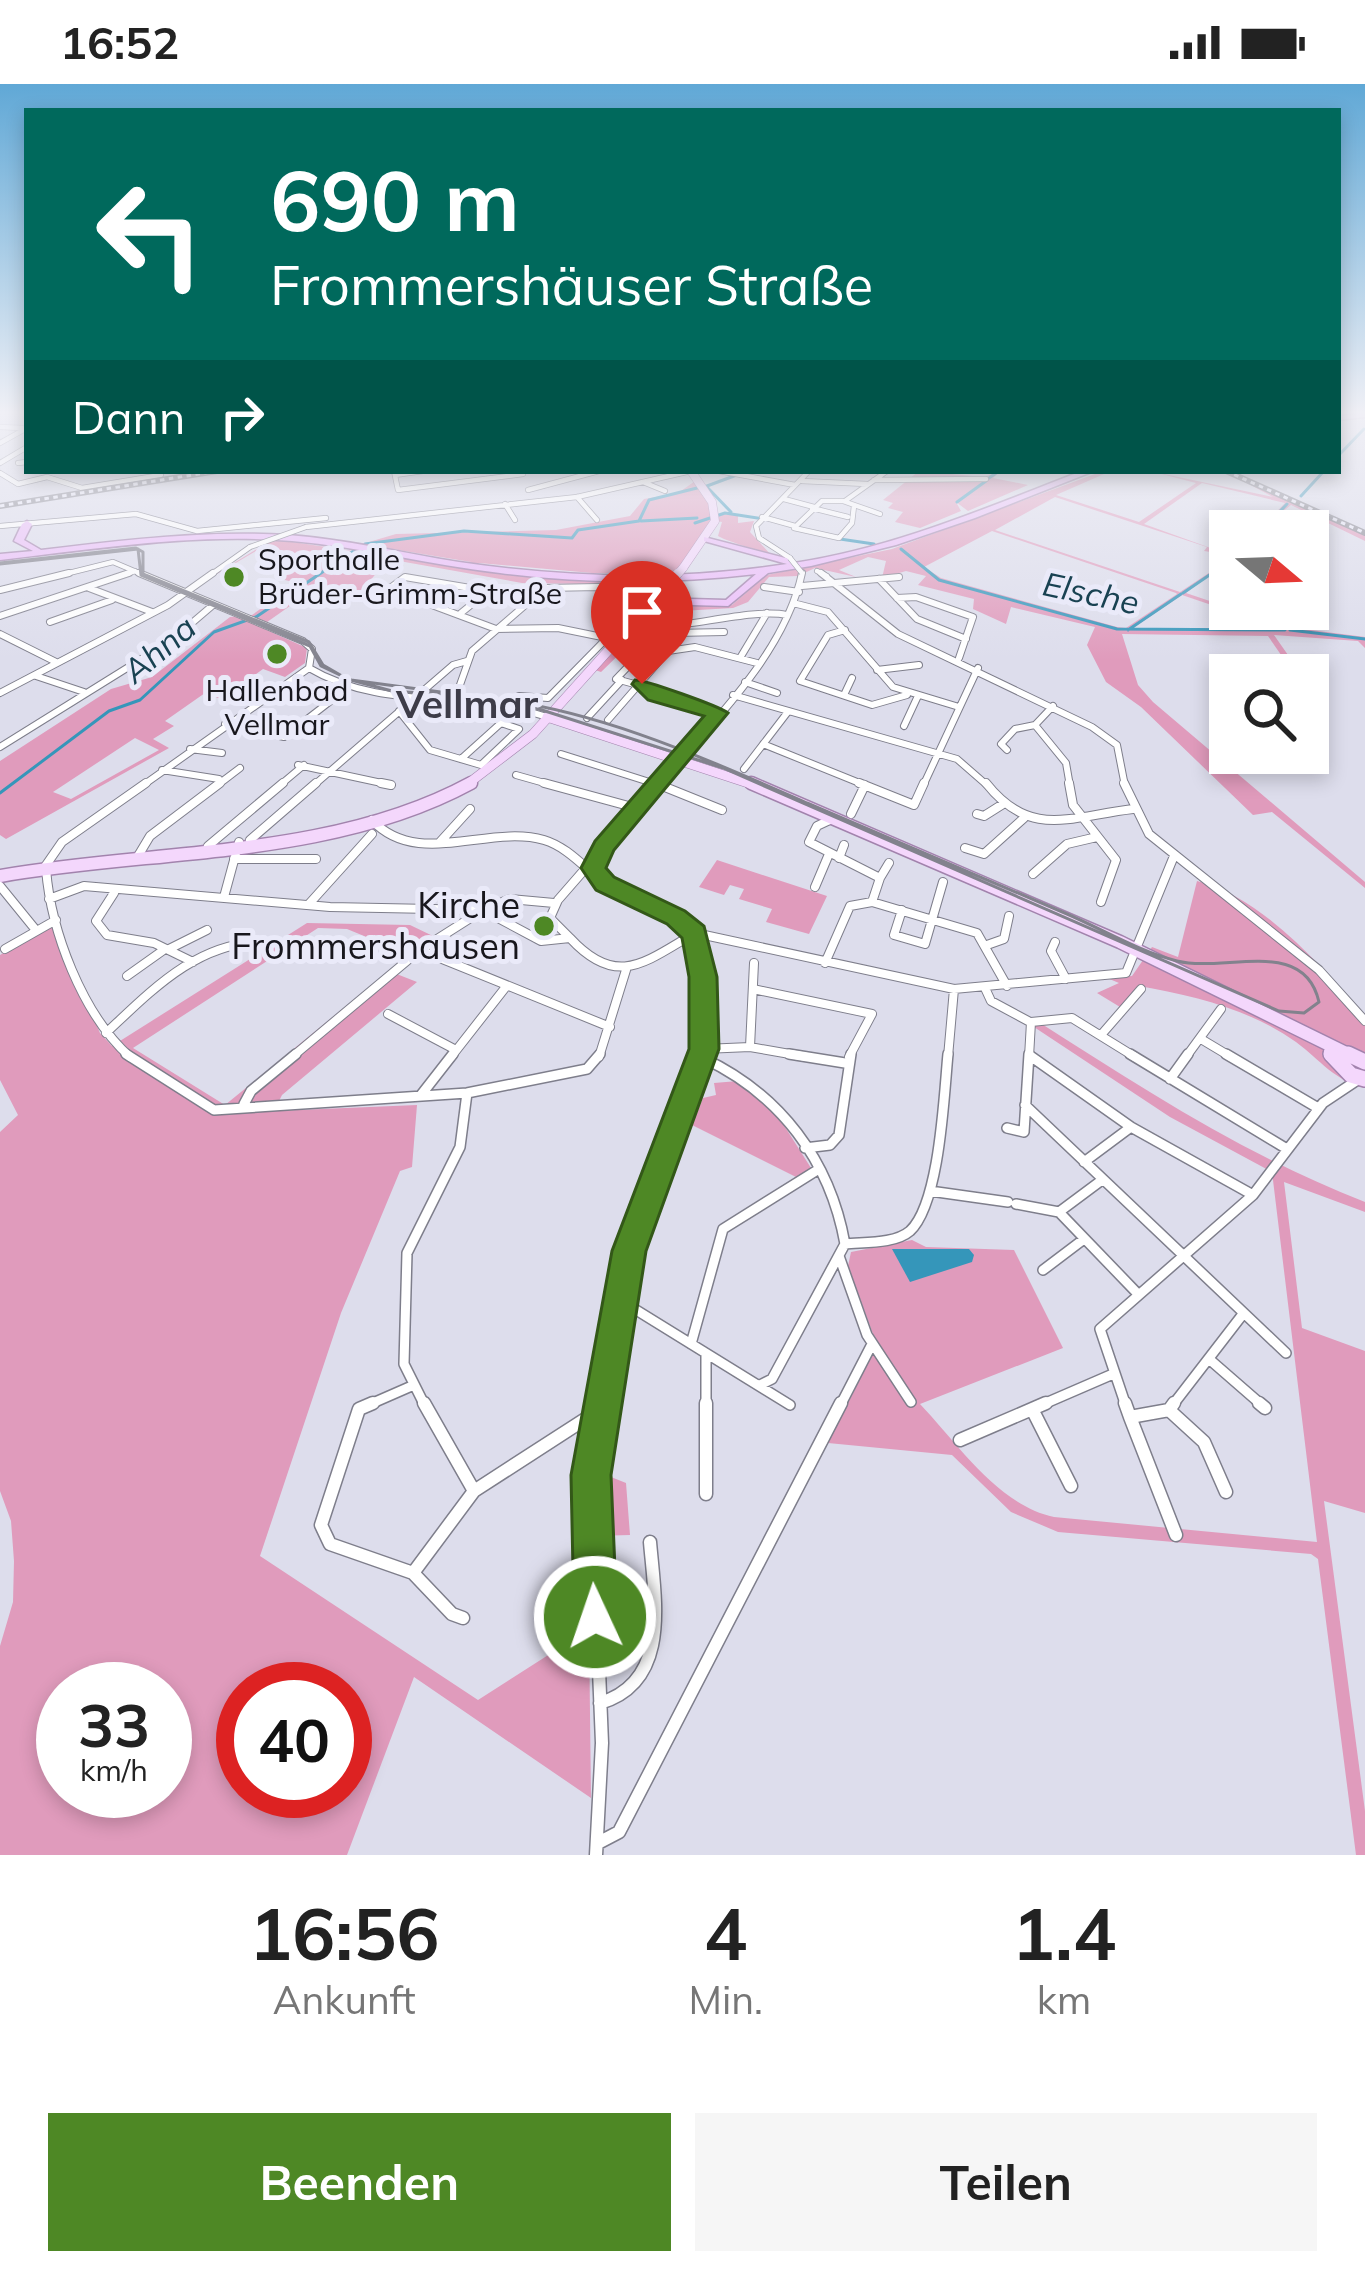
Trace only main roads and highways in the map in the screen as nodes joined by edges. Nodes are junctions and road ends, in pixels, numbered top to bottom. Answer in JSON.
{"nodes":[{"id":1,"x":706,"y":495,"type":"edge"},
{"id":2,"x":1019,"y":495,"type":"edge"},
{"id":3,"x":1028,"y":495,"type":"edge"},
{"id":4,"x":15,"y":526,"type":"edge"},
{"id":5,"x":230,"y":535,"type":"junction"},
{"id":6,"x":711,"y":543,"type":"junction"},
{"id":7,"x":46,"y":550,"type":"junction"},
{"id":8,"x":748,"y":550,"type":"junction"},
{"id":9,"x":0,"y":555,"type":"edge"},
{"id":10,"x":797,"y":564,"type":"junction"},
{"id":11,"x":739,"y":570,"type":"junction"},
{"id":12,"x":768,"y":571,"type":"junction"},
{"id":13,"x":675,"y":576,"type":"junction"},
{"id":14,"x":704,"y":576,"type":"junction"},
{"id":15,"x":741,"y":593,"type":"junction"},
{"id":16,"x":652,"y":602,"type":"junction"},
{"id":17,"x":556,"y":706,"type":"junction"},
{"id":18,"x":565,"y":722,"type":"junction"},
{"id":19,"x":540,"y":724,"type":"junction"},
{"id":20,"x":0,"y":873,"type":"edge"},
{"id":21,"x":1352,"y":1065,"type":"edge"},
{"id":22,"x":1364,"y":1079,"type":"edge"}],
"edges":[{"from":1,"to":6,"type":"main road"},
{"from":2,"to":10,"type":"highway"},
{"from":3,"to":12,"type":"highway"},
{"from":4,"to":7,"type":"highway"},
{"from":4,"to":9,"type":"highway"},
{"from":5,"to":7,"type":"highway"},
{"from":5,"to":9,"type":"highway"},
{"from":5,"to":11,"type":"highway"},
{"from":5,"to":13,"type":"highway"},
{"from":6,"to":8,"type":"highway"},
{"from":6,"to":13,"type":"main road"},
{"from":7,"to":9,"type":"highway"},
{"from":8,"to":10,"type":"highway"},
{"from":8,"to":11,"type":"highway"},
{"from":10,"to":11,"type":"highway"},
{"from":12,"to":14,"type":"highway"},
{"from":12,"to":15,"type":"highway"},
{"from":13,"to":14,"type":"highway"},
{"from":13,"to":16,"type":"main road"},
{"from":14,"to":15,"type":"highway"},
{"from":15,"to":16,"type":"highway"},
{"from":16,"to":17,"type":"main road"},
{"from":17,"to":18,"type":"main road"},
{"from":17,"to":19,"type":"main road"},
{"from":18,"to":19,"type":"main road"},
{"from":18,"to":21,"type":"main road"},
{"from":19,"to":20,"type":"main road"},
{"from":21,"to":22,"type":"main road"}]}
